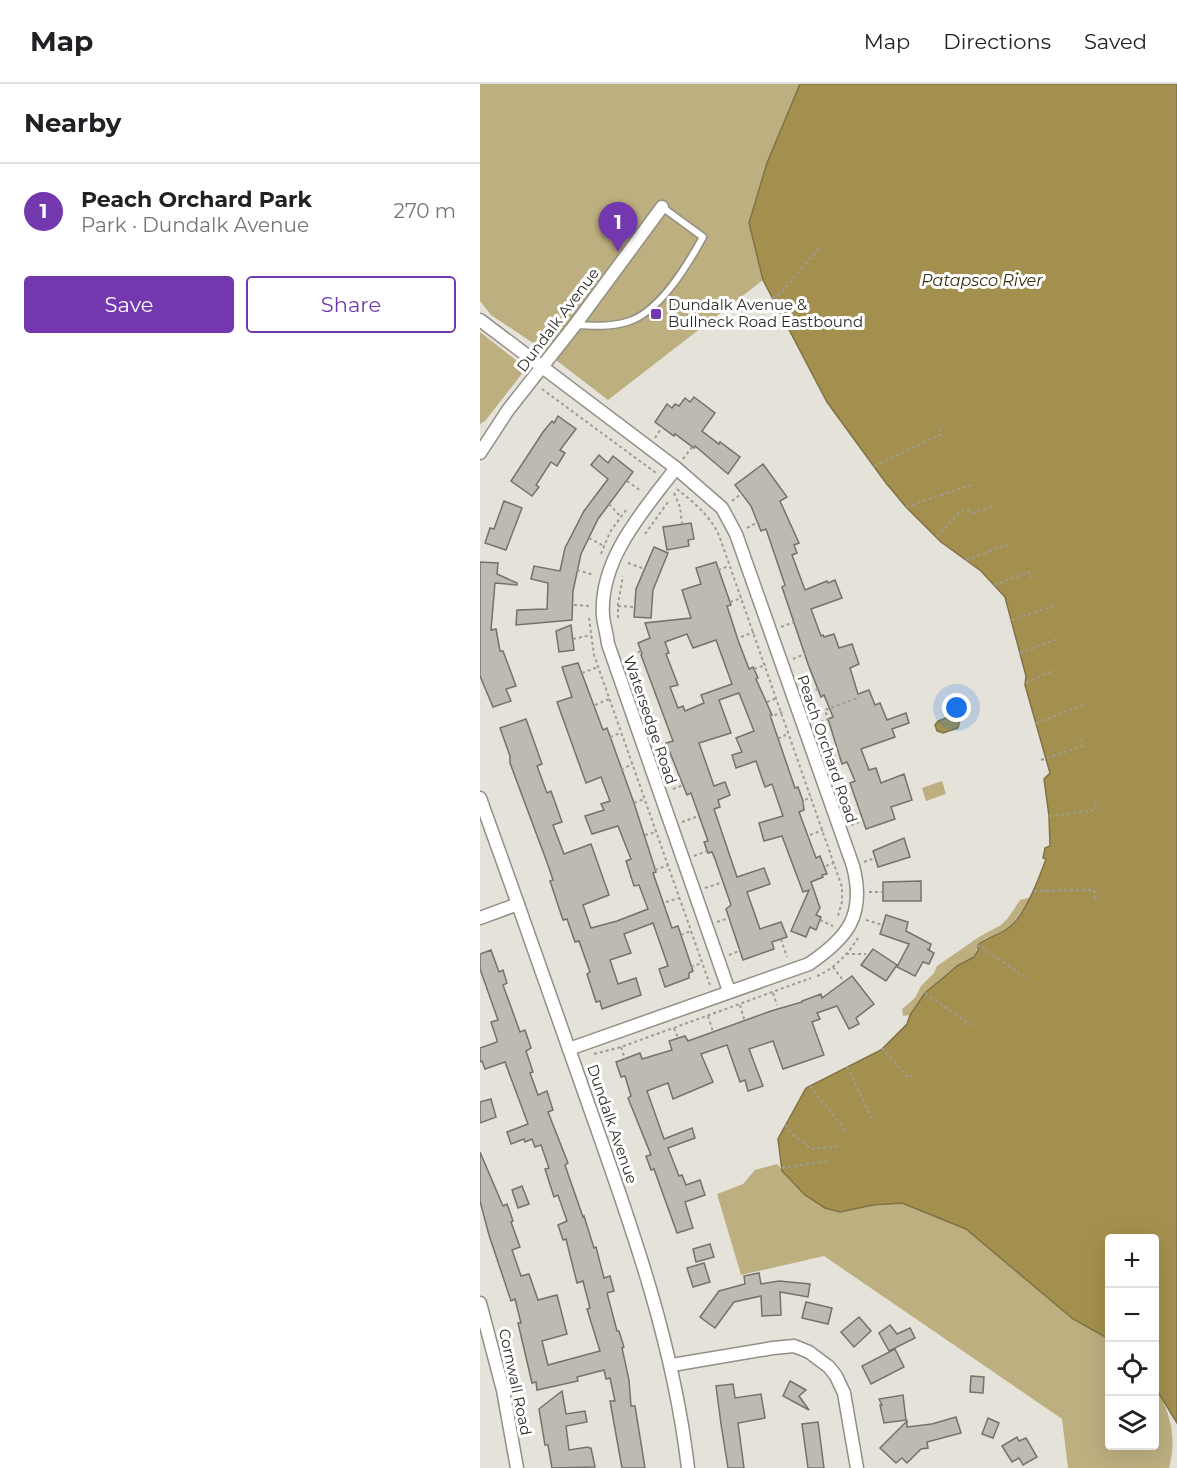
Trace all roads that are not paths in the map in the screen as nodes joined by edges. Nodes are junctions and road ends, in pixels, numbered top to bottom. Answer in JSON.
{"nodes":[{"id":1,"x":662,"y":207,"type":"joint"},
{"id":2,"x":480,"y":320,"type":"edge"},
{"id":3,"x":575,"y":325,"type":"junction"},
{"id":4,"x":542,"y":368,"type":"junction"},
{"id":5,"x":480,"y":453,"type":"edge"},
{"id":6,"x":676,"y":468,"type":"junction"},
{"id":7,"x":480,"y":798,"type":"edge"},
{"id":8,"x":518,"y":904,"type":"junction"},
{"id":9,"x":480,"y":918,"type":"edge"},
{"id":10,"x":729,"y":992,"type":"junction"},
{"id":11,"x":569,"y":1049,"type":"junction"},
{"id":12,"x":480,"y":1303,"type":"edge"},
{"id":13,"x":672,"y":1365,"type":"junction"},
{"id":14,"x":517,"y":1468,"type":"edge"},
{"id":15,"x":688,"y":1468,"type":"edge"},
{"id":16,"x":857,"y":1468,"type":"edge"}],
"edges":[{"from":1,"to":3,"type":"street","name":"Dundalk Avenue"},
{"from":1,"to":3,"type":"lane"},
{"from":2,"to":4,"type":"street","name":"Peach Orchard Road"},
{"from":3,"to":4,"type":"street","name":"Dundalk Avenue"},
{"from":4,"to":5,"type":"street","name":"Dundalk Avenue"},
{"from":4,"to":6,"type":"street","name":"Peach Orchard Road"},
{"from":6,"to":10,"type":"street","name":"Watersedge Road"},
{"from":6,"to":10,"type":"street","name":"Peach Orchard Road"},
{"from":7,"to":8,"type":"street","name":"Dundalk Avenue"},
{"from":8,"to":9,"type":"street"},
{"from":8,"to":11,"type":"street","name":"Dundalk Avenue"},
{"from":10,"to":11,"type":"street","name":"Peach Orchard Road"},
{"from":11,"to":13,"type":"street","name":"Dundalk Avenue"},
{"from":12,"to":14,"type":"street","name":"Cornwall Road"},
{"from":13,"to":15,"type":"street","name":"Dundalk Avenue"},
{"from":13,"to":16,"type":"street"}]}
